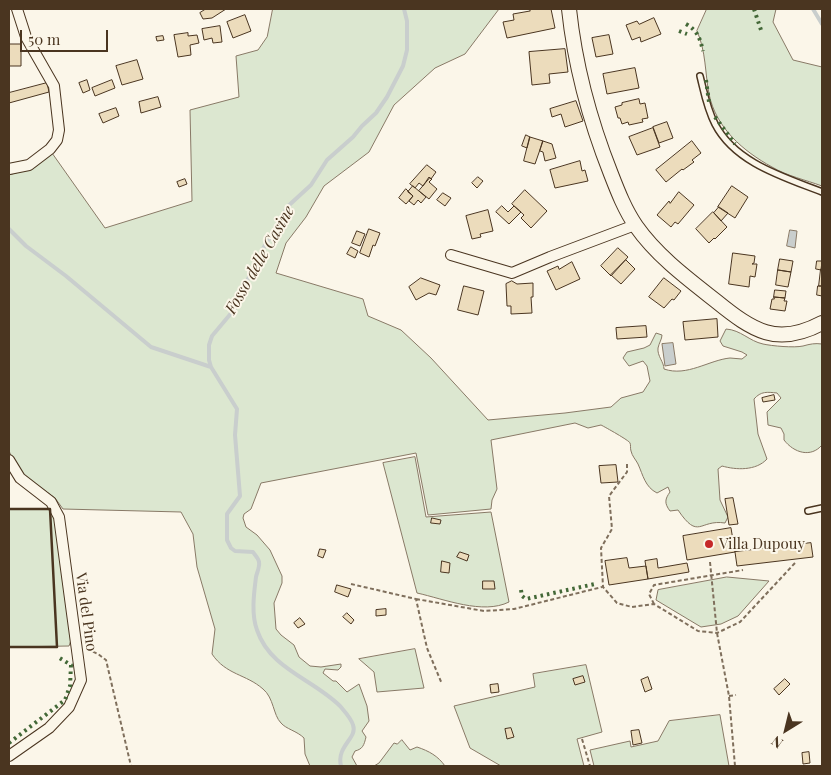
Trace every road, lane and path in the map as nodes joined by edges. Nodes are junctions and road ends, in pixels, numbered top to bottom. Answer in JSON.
{"nodes":[{"id":1,"x":17,"y":9,"type":"edge"},
{"id":2,"x":569,"y":9,"type":"edge"},
{"id":3,"x":700,"y":76,"type":"dead end"},
{"id":4,"x":9,"y":169,"type":"edge"},
{"id":5,"x":822,"y":192,"type":"edge"},
{"id":6,"x":635,"y":225,"type":"junction"},
{"id":7,"x":451,"y":255,"type":"dead end"},
{"id":8,"x":822,"y":323,"type":"edge"},
{"id":9,"x":9,"y":460,"type":"edge"},
{"id":10,"x":627,"y":464,"type":"dead end"},
{"id":11,"x":822,"y":508,"type":"edge"},
{"id":12,"x":808,"y":511,"type":"dead end"},
{"id":13,"x":710,"y":562,"type":"dead end"},
{"id":14,"x":795,"y":563,"type":"dead end"},
{"id":15,"x":743,"y":570,"type":"dead end"},
{"id":16,"x":712,"y":575,"type":"junction"},
{"id":17,"x":352,"y":584,"type":"dead end"},
{"id":18,"x":603,"y":587,"type":"junction"},
{"id":19,"x":416,"y":598,"type":"junction"},
{"id":20,"x":654,"y":604,"type":"junction"},
{"id":21,"x":717,"y":633,"type":"junction"},
{"id":22,"x":77,"y":649,"type":"junction"},
{"id":23,"x":442,"y":684,"type":"dead end"},
{"id":24,"x":736,"y":695,"type":"dead end"},
{"id":25,"x":729,"y":696,"type":"junction"},
{"id":26,"x":582,"y":739,"type":"dead end"},
{"id":27,"x":9,"y":756,"type":"edge"},
{"id":28,"x":131,"y":766,"type":"edge"},
{"id":29,"x":590,"y":766,"type":"edge"},
{"id":30,"x":735,"y":766,"type":"edge"}],
"edges":[{"from":1,"to":4,"type":"street"},
{"from":2,"to":6,"type":"street"},
{"from":3,"to":5,"type":"lane"},
{"from":6,"to":7,"type":"street"},
{"from":6,"to":8,"type":"street"},
{"from":9,"to":22,"type":"street","name":"Via del Pino"},
{"from":10,"to":18,"type":"path"},
{"from":11,"to":12,"type":"lane"},
{"from":13,"to":16,"type":"path"},
{"from":14,"to":21,"type":"path"},
{"from":15,"to":16,"type":"path"},
{"from":16,"to":20,"type":"path"},
{"from":16,"to":21,"type":"path"},
{"from":17,"to":19,"type":"path"},
{"from":18,"to":19,"type":"path"},
{"from":18,"to":20,"type":"path"},
{"from":19,"to":23,"type":"path"},
{"from":20,"to":21,"type":"path"},
{"from":21,"to":25,"type":"path"},
{"from":22,"to":27,"type":"street","name":"Via del Pino"},
{"from":22,"to":28,"type":"path"},
{"from":24,"to":25,"type":"path"},
{"from":25,"to":30,"type":"path"},
{"from":26,"to":29,"type":"path"}]}
